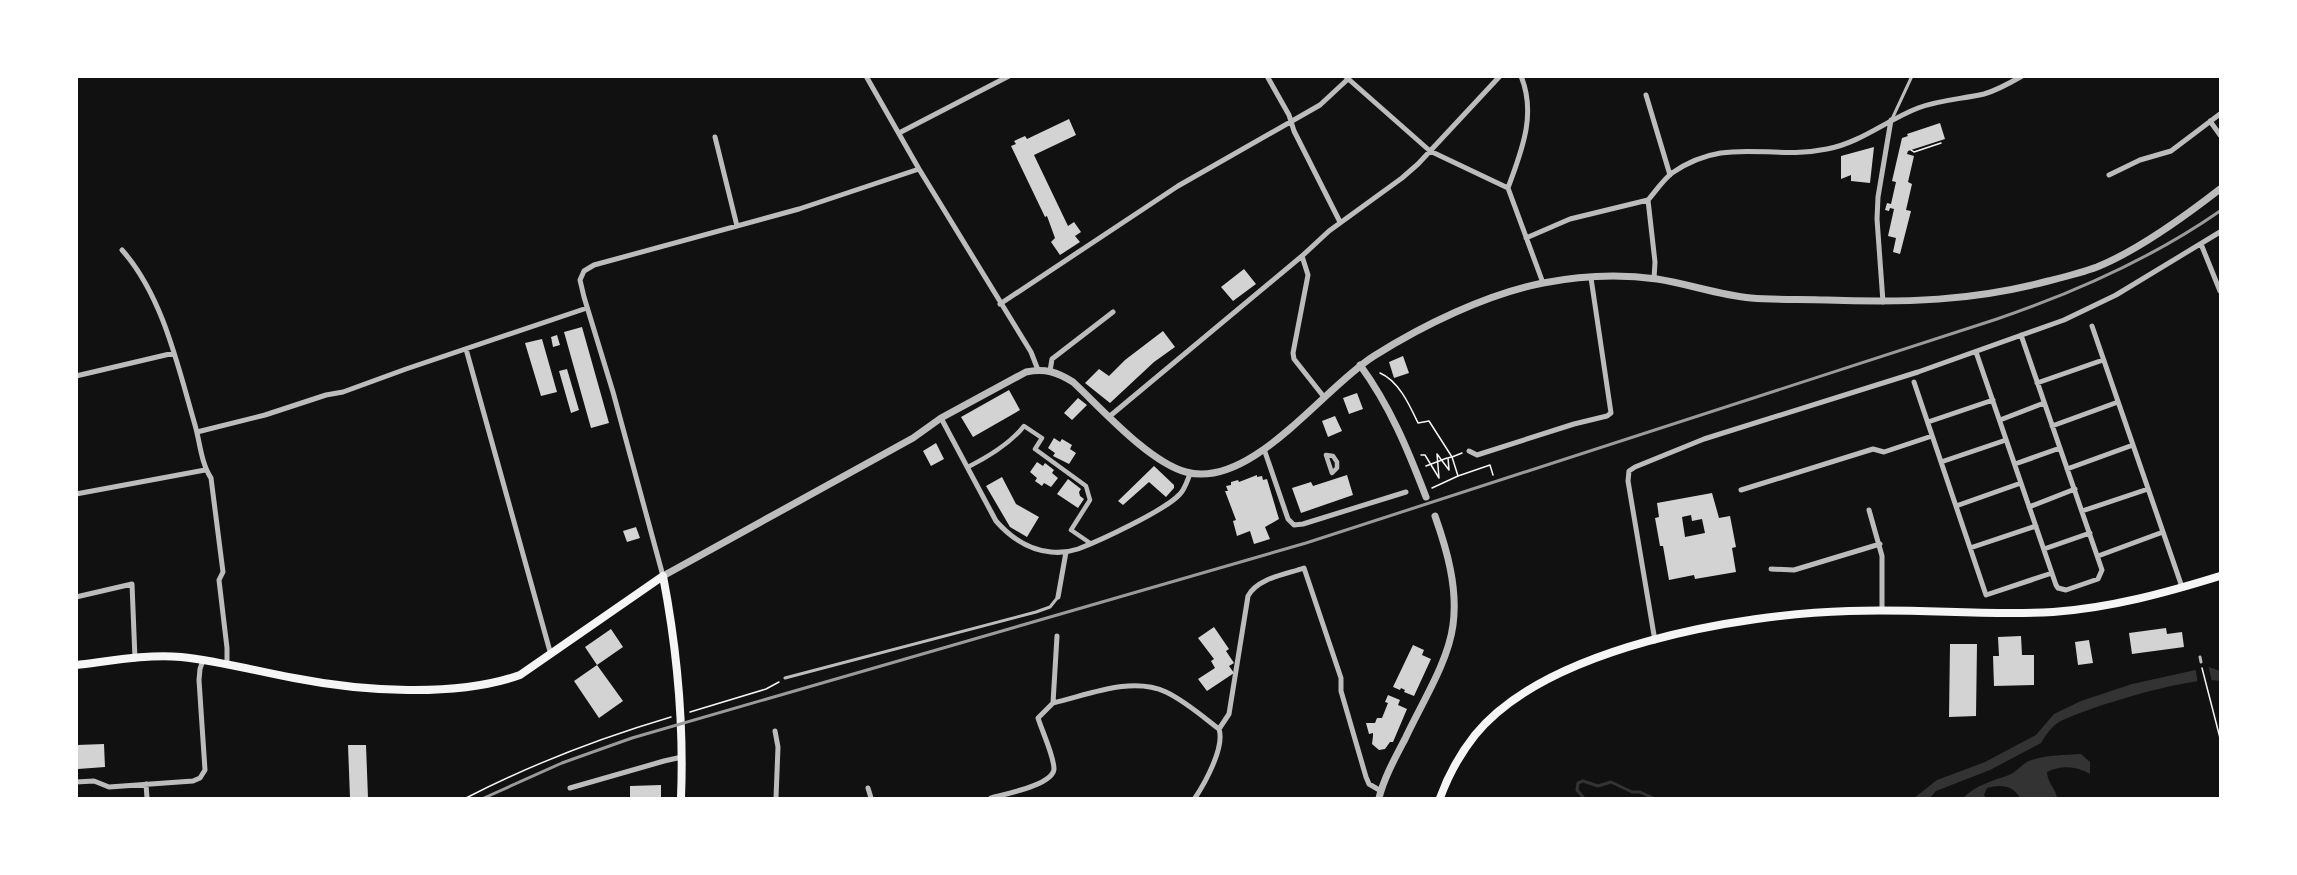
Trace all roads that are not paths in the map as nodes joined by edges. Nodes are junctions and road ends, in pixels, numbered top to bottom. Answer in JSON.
{"nodes":[{"id":1,"x":866,"y":76,"type":"edge"},
{"id":2,"x":1009,"y":76,"type":"edge"},
{"id":3,"x":1266,"y":76,"type":"edge"},
{"id":4,"x":1500,"y":76,"type":"edge"},
{"id":5,"x":1521,"y":76,"type":"edge"},
{"id":6,"x":1912,"y":76,"type":"edge"},
{"id":7,"x":2022,"y":76,"type":"edge"},
{"id":8,"x":1346,"y":78,"type":"edge"},
{"id":9,"x":1646,"y":95,"type":"dead end"},
{"id":10,"x":2220,"y":114,"type":"edge"},
{"id":11,"x":1891,"y":120,"type":"junction"},
{"id":12,"x":2210,"y":121,"type":"junction"},
{"id":13,"x":1293,"y":122,"type":"junction"},
{"id":14,"x":898,"y":134,"type":"junction"},
{"id":15,"x":2220,"y":135,"type":"edge"},
{"id":16,"x":715,"y":137,"type":"dead end"},
{"id":17,"x":1430,"y":151,"type":"junction"},
{"id":18,"x":918,"y":170,"type":"junction"},
{"id":19,"x":1671,"y":174,"type":"junction"},
{"id":20,"x":2109,"y":175,"type":"dead end"},
{"id":21,"x":1508,"y":188,"type":"junction"},
{"id":22,"x":2220,"y":189,"type":"edge"},
{"id":23,"x":1648,"y":200,"type":"junction"},
{"id":24,"x":1340,"y":222,"type":"junction"},
{"id":25,"x":737,"y":226,"type":"junction"},
{"id":26,"x":2220,"y":232,"type":"edge"},
{"id":27,"x":1526,"y":238,"type":"junction"},
{"id":28,"x":2201,"y":244,"type":"junction"},
{"id":29,"x":122,"y":250,"type":"dead end"},
{"id":30,"x":1302,"y":256,"type":"junction"},
{"id":31,"x":1591,"y":278,"type":"junction"},
{"id":32,"x":1654,"y":279,"type":"junction"},
{"id":33,"x":1543,"y":283,"type":"junction"},
{"id":34,"x":2220,"y":287,"type":"edge"},
{"id":35,"x":1883,"y":302,"type":"junction"},
{"id":36,"x":1000,"y":304,"type":"junction"},
{"id":37,"x":587,"y":308,"type":"junction"},
{"id":38,"x":1113,"y":312,"type":"dead end"},
{"id":39,"x":2091,"y":326,"type":"dead end"},
{"id":40,"x":2021,"y":335,"type":"junction"},
{"id":41,"x":466,"y":349,"type":"junction"},
{"id":42,"x":1976,"y":352,"type":"junction"},
{"id":43,"x":174,"y":353,"type":"junction"},
{"id":44,"x":2103,"y":360,"type":"junction"},
{"id":45,"x":1360,"y":365,"type":"junction"},
{"id":46,"x":1038,"y":370,"type":"junction"},
{"id":47,"x":1050,"y":371,"type":"junction"},
{"id":48,"x":76,"y":376,"type":"edge"},
{"id":49,"x":1914,"y":382,"type":"dead end"},
{"id":50,"x":2037,"y":383,"type":"junction"},
{"id":51,"x":1324,"y":397,"type":"junction"},
{"id":52,"x":1993,"y":400,"type":"junction"},
{"id":53,"x":2118,"y":402,"type":"junction"},
{"id":54,"x":2044,"y":403,"type":"junction"},
{"id":55,"x":1110,"y":416,"type":"junction"},
{"id":56,"x":941,"y":418,"type":"junction"},
{"id":57,"x":2000,"y":420,"type":"junction"},
{"id":58,"x":1928,"y":422,"type":"junction"},
{"id":59,"x":2052,"y":426,"type":"junction"},
{"id":60,"x":197,"y":432,"type":"junction"},
{"id":61,"x":1932,"y":436,"type":"junction"},
{"id":62,"x":2006,"y":440,"type":"junction"},
{"id":63,"x":2133,"y":445,"type":"junction"},
{"id":64,"x":2060,"y":448,"type":"junction"},
{"id":65,"x":1264,"y":449,"type":"junction"},
{"id":66,"x":1468,"y":452,"type":"road end"},
{"id":67,"x":1941,"y":462,"type":"junction"},
{"id":68,"x":2015,"y":464,"type":"junction"},
{"id":69,"x":968,"y":467,"type":"junction"},
{"id":70,"x":2067,"y":469,"type":"junction"},
{"id":71,"x":205,"y":470,"type":"junction"},
{"id":72,"x":1190,"y":474,"type":"junction"},
{"id":73,"x":2021,"y":483,"type":"junction"},
{"id":74,"x":2075,"y":489,"type":"junction"},
{"id":75,"x":2148,"y":489,"type":"junction"},
{"id":76,"x":1741,"y":490,"type":"dead end"},
{"id":77,"x":1406,"y":492,"type":"dead end"},
{"id":78,"x":76,"y":494,"type":"edge"},
{"id":79,"x":1426,"y":497,"type":"dead end"},
{"id":80,"x":1956,"y":506,"type":"junction"},
{"id":81,"x":2029,"y":507,"type":"junction"},
{"id":82,"x":1869,"y":510,"type":"dead end"},
{"id":83,"x":2082,"y":511,"type":"junction"},
{"id":84,"x":1435,"y":516,"type":"dead end"},
{"id":85,"x":2036,"y":526,"type":"junction"},
{"id":86,"x":2090,"y":532,"type":"junction"},
{"id":87,"x":2163,"y":532,"type":"junction"},
{"id":88,"x":1090,"y":543,"type":"junction"},
{"id":89,"x":1880,"y":544,"type":"junction"},
{"id":90,"x":1970,"y":548,"type":"junction"},
{"id":91,"x":2044,"y":549,"type":"junction"},
{"id":92,"x":1066,"y":552,"type":"junction"},
{"id":93,"x":2098,"y":556,"type":"junction"},
{"id":94,"x":1771,"y":569,"type":"dead end"},
{"id":95,"x":2052,"y":573,"type":"junction"},
{"id":96,"x":663,"y":576,"type":"junction"},
{"id":97,"x":2220,"y":576,"type":"edge"},
{"id":98,"x":2182,"y":588,"type":"junction"},
{"id":99,"x":76,"y":597,"type":"edge"},
{"id":100,"x":1058,"y":597,"type":"joint"},
{"id":101,"x":1882,"y":610,"type":"junction"},
{"id":102,"x":1057,"y":636,"type":"dead end"},
{"id":103,"x":1655,"y":641,"type":"junction"},
{"id":104,"x":551,"y":655,"type":"junction"},
{"id":105,"x":135,"y":659,"type":"junction"},
{"id":106,"x":203,"y":660,"type":"junction"},
{"id":107,"x":76,"y":665,"type":"edge"},
{"id":108,"x":227,"y":665,"type":"junction"},
{"id":109,"x":785,"y":678,"type":"road end"},
{"id":110,"x":1053,"y":703,"type":"junction"},
{"id":111,"x":1219,"y":729,"type":"junction"},
{"id":112,"x":775,"y":731,"type":"dead end"},
{"id":113,"x":682,"y":757,"type":"junction"},
{"id":114,"x":76,"y":782,"type":"edge"},
{"id":115,"x":146,"y":784,"type":"junction"},
{"id":116,"x":570,"y":788,"type":"dead end"},
{"id":117,"x":868,"y":788,"type":"dead end"},
{"id":118,"x":1380,"y":795,"type":"edge"},
{"id":119,"x":147,"y":798,"type":"edge"},
{"id":120,"x":681,"y":798,"type":"edge"},
{"id":121,"x":776,"y":798,"type":"edge"},
{"id":122,"x":871,"y":798,"type":"edge"},
{"id":123,"x":991,"y":798,"type":"edge"},
{"id":124,"x":1195,"y":798,"type":"edge"},
{"id":125,"x":1440,"y":798,"type":"edge"}],
"edges":[{"from":1,"to":14,"type":"street"},
{"from":2,"to":14,"type":"street"},
{"from":3,"to":13,"type":"street"},
{"from":4,"to":17,"type":"street"},
{"from":5,"to":21,"type":"street"},
{"from":6,"to":11,"type":"lane"},
{"from":7,"to":11,"type":"street"},
{"from":8,"to":13,"type":"street"},
{"from":8,"to":17,"type":"street"},
{"from":9,"to":19,"type":"street"},
{"from":10,"to":12,"type":"street"},
{"from":11,"to":19,"type":"street"},
{"from":11,"to":35,"type":"street"},
{"from":12,"to":15,"type":"street"},
{"from":12,"to":20,"type":"street"},
{"from":13,"to":24,"type":"street"},
{"from":13,"to":36,"type":"street"},
{"from":14,"to":18,"type":"street"},
{"from":16,"to":25,"type":"street"},
{"from":17,"to":21,"type":"street"},
{"from":17,"to":24,"type":"street"},
{"from":18,"to":25,"type":"street"},
{"from":18,"to":36,"type":"street"},
{"from":19,"to":23,"type":"street"},
{"from":21,"to":27,"type":"street"},
{"from":22,"to":35,"type":"street"},
{"from":23,"to":27,"type":"street"},
{"from":23,"to":32,"type":"street"},
{"from":24,"to":30,"type":"street"},
{"from":25,"to":37,"type":"street"},
{"from":26,"to":28,"type":"street"},
{"from":27,"to":33,"type":"street"},
{"from":28,"to":34,"type":"street"},
{"from":28,"to":40,"type":"street"},
{"from":29,"to":43,"type":"street"},
{"from":30,"to":51,"type":"street"},
{"from":30,"to":55,"type":"street"},
{"from":31,"to":32,"type":"street"},
{"from":31,"to":33,"type":"street"},
{"from":31,"to":66,"type":"street"},
{"from":32,"to":35,"type":"street"},
{"from":33,"to":45,"type":"street"},
{"from":36,"to":46,"type":"street"},
{"from":37,"to":41,"type":"street"},
{"from":37,"to":96,"type":"street"},
{"from":38,"to":47,"type":"street"},
{"from":39,"to":44,"type":"street"},
{"from":40,"to":42,"type":"street"},
{"from":40,"to":50,"type":"street"},
{"from":41,"to":60,"type":"street"},
{"from":41,"to":104,"type":"street"},
{"from":42,"to":52,"type":"street"},
{"from":42,"to":103,"type":"street"},
{"from":43,"to":48,"type":"street"},
{"from":43,"to":60,"type":"street"},
{"from":44,"to":50,"type":"street"},
{"from":44,"to":53,"type":"street"},
{"from":45,"to":51,"type":"street"},
{"from":45,"to":79,"type":"street"},
{"from":46,"to":47,"type":"street"},
{"from":46,"to":56,"type":"street"},
{"from":47,"to":55,"type":"street"},
{"from":49,"to":58,"type":"street"},
{"from":50,"to":54,"type":"street"},
{"from":51,"to":65,"type":"street"},
{"from":52,"to":57,"type":"street"},
{"from":52,"to":58,"type":"street"},
{"from":53,"to":59,"type":"street"},
{"from":53,"to":63,"type":"street"},
{"from":54,"to":57,"type":"street"},
{"from":54,"to":59,"type":"street"},
{"from":55,"to":72,"type":"street"},
{"from":56,"to":69,"type":"street"},
{"from":56,"to":96,"type":"street"},
{"from":57,"to":62,"type":"street"},
{"from":58,"to":61,"type":"street"},
{"from":59,"to":64,"type":"street"},
{"from":60,"to":71,"type":"street"},
{"from":61,"to":67,"type":"street"},
{"from":61,"to":76,"type":"street"},
{"from":62,"to":67,"type":"street"},
{"from":62,"to":68,"type":"street"},
{"from":63,"to":70,"type":"street"},
{"from":63,"to":75,"type":"street"},
{"from":64,"to":68,"type":"street"},
{"from":64,"to":70,"type":"street"},
{"from":65,"to":72,"type":"street"},
{"from":65,"to":77,"type":"street"},
{"from":67,"to":80,"type":"street"},
{"from":68,"to":73,"type":"street"},
{"from":69,"to":88,"type":"street"},
{"from":69,"to":92,"type":"street"},
{"from":70,"to":74,"type":"street"},
{"from":71,"to":78,"type":"street"},
{"from":71,"to":108,"type":"street"},
{"from":72,"to":88,"type":"street"},
{"from":73,"to":80,"type":"street"},
{"from":73,"to":81,"type":"street"},
{"from":74,"to":81,"type":"street"},
{"from":74,"to":83,"type":"street"},
{"from":75,"to":83,"type":"street"},
{"from":75,"to":87,"type":"street"},
{"from":80,"to":90,"type":"street"},
{"from":81,"to":85,"type":"street"},
{"from":82,"to":89,"type":"street"},
{"from":83,"to":86,"type":"street"},
{"from":84,"to":118,"type":"street"},
{"from":85,"to":90,"type":"street"},
{"from":85,"to":91,"type":"street"},
{"from":86,"to":91,"type":"street"},
{"from":86,"to":93,"type":"street"},
{"from":87,"to":93,"type":"street"},
{"from":87,"to":98,"type":"street"},
{"from":88,"to":92,"type":"street"},
{"from":89,"to":94,"type":"street"},
{"from":89,"to":101,"type":"street"},
{"from":90,"to":95,"type":"street"},
{"from":91,"to":95,"type":"street"},
{"from":92,"to":100,"type":"street"},
{"from":93,"to":95,"type":"street"},
{"from":96,"to":104,"type":"main road"},
{"from":96,"to":113,"type":"main road"},
{"from":97,"to":98,"type":"main road"},
{"from":98,"to":101,"type":"main road"},
{"from":99,"to":105,"type":"street"},
{"from":100,"to":109,"type":"lane"},
{"from":101,"to":103,"type":"main road"},
{"from":102,"to":110,"type":"street"},
{"from":103,"to":125,"type":"main road"},
{"from":104,"to":108,"type":"main road"},
{"from":105,"to":106,"type":"main road"},
{"from":105,"to":107,"type":"main road"},
{"from":106,"to":108,"type":"main road"},
{"from":106,"to":115,"type":"street"},
{"from":110,"to":111,"type":"street"},
{"from":110,"to":123,"type":"street"},
{"from":111,"to":118,"type":"street"},
{"from":111,"to":124,"type":"street"},
{"from":112,"to":121,"type":"street"},
{"from":113,"to":116,"type":"street"},
{"from":113,"to":120,"type":"main road"},
{"from":114,"to":115,"type":"street"},
{"from":115,"to":119,"type":"street"},
{"from":117,"to":122,"type":"street"}]}
